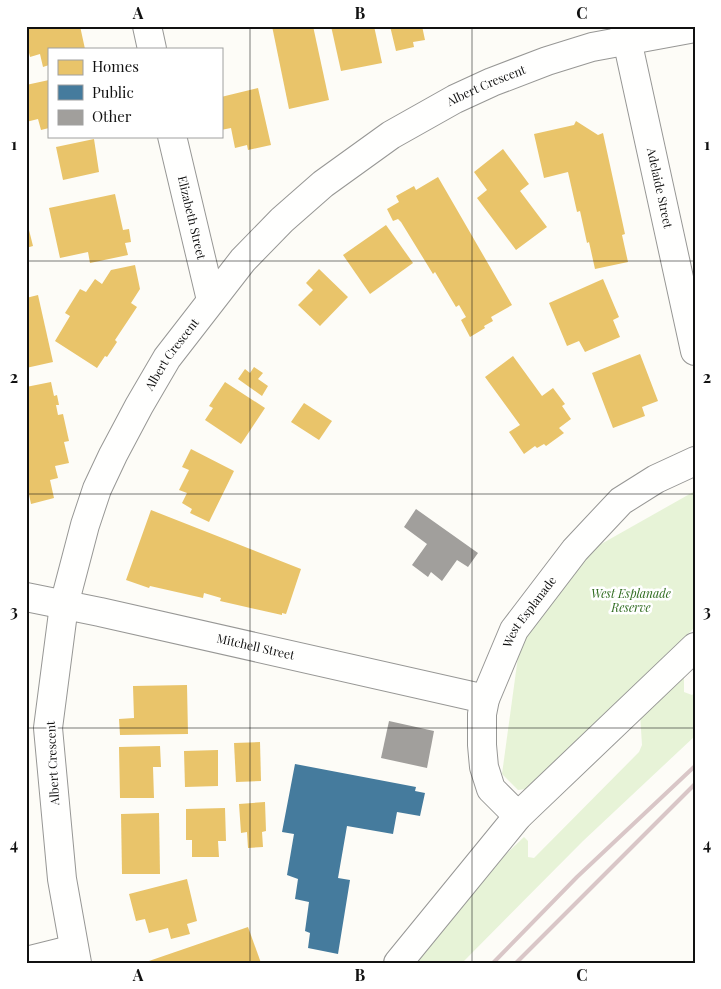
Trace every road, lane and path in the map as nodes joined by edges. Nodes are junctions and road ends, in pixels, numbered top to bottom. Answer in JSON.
{"nodes":[{"id":1,"x":147,"y":26,"type":"edge"},
{"id":2,"x":695,"y":28,"type":"edge"},
{"id":3,"x":626,"y":33,"type":"edge"},
{"id":4,"x":152,"y":48,"type":"edge"},
{"id":5,"x":172,"y":138,"type":"edge"},
{"id":6,"x":211,"y":300,"type":"junction"},
{"id":7,"x":695,"y":351,"type":"edge"},
{"id":8,"x":695,"y":461,"type":"edge"},
{"id":9,"x":26,"y":597,"type":"edge"},
{"id":10,"x":64,"y":606,"type":"junction"},
{"id":11,"x":695,"y":647,"type":"edge"},
{"id":12,"x":485,"y":699,"type":"junction"},
{"id":13,"x":518,"y":816,"type":"junction"},
{"id":14,"x":76,"y":956,"type":"edge"},
{"id":15,"x":26,"y":961,"type":"edge"},
{"id":16,"x":398,"y":963,"type":"edge"}],
"edges":[{"from":1,"to":4,"type":"street"},
{"from":2,"to":3,"type":"street","name":"Albert Crescent"},
{"from":3,"to":6,"type":"street","name":"Albert Crescent"},
{"from":3,"to":7,"type":"street","name":"Adelaide Street"},
{"from":5,"to":6,"type":"street","name":"Elizabeth Street"},
{"from":6,"to":10,"type":"street","name":"Albert Crescent"},
{"from":8,"to":12,"type":"street","name":"West Esplanade"},
{"from":9,"to":10,"type":"street","name":"Mitchell Street"},
{"from":10,"to":12,"type":"street","name":"Mitchell Street"},
{"from":10,"to":14,"type":"street","name":"Albert Crescent"},
{"from":11,"to":13,"type":"street"},
{"from":12,"to":13,"type":"street","name":"West Esplanade"},
{"from":13,"to":16,"type":"street"},
{"from":14,"to":15,"type":"street"}]}
